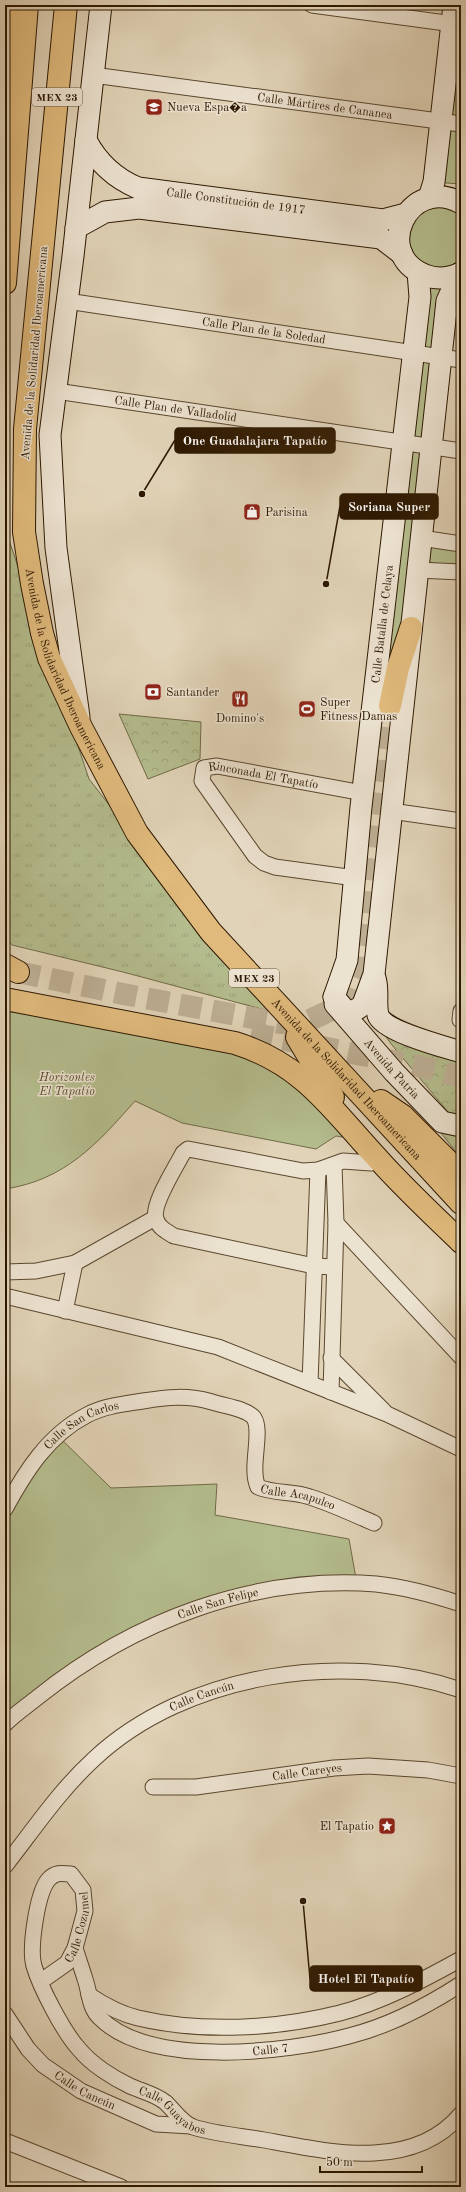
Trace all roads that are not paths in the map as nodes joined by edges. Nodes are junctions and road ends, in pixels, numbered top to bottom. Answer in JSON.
{"nodes":[{"id":1,"x":6,"y":5,"type":"edge"},
{"id":2,"x":27,"y":5,"type":"edge"},
{"id":3,"x":101,"y":5,"type":"edge"},
{"id":4,"x":312,"y":5,"type":"edge"},
{"id":5,"x":63,"y":11,"type":"edge"},
{"id":6,"x":456,"y":18,"type":"edge"},
{"id":7,"x":5,"y":21,"type":"edge"},
{"id":8,"x":5,"y":25,"type":"edge"},
{"id":9,"x":93,"y":75,"type":"junction"},
{"id":10,"x":451,"y":123,"type":"edge"},
{"id":11,"x":86,"y":140,"type":"junction"},
{"id":12,"x":15,"y":153,"type":"junction"},
{"id":13,"x":429,"y":198,"type":"junction"},
{"id":14,"x":461,"y":203,"type":"edge"},
{"id":15,"x":406,"y":214,"type":"junction"},
{"id":16,"x":76,"y":228,"type":"junction"},
{"id":17,"x":402,"y":254,"type":"junction"},
{"id":18,"x":418,"y":272,"type":"junction"},
{"id":19,"x":460,"y":273,"type":"edge"},
{"id":20,"x":5,"y":283,"type":"edge"},
{"id":21,"x":67,"y":301,"type":"junction"},
{"id":22,"x":414,"y":352,"type":"junction"},
{"id":23,"x":441,"y":357,"type":"junction"},
{"id":24,"x":461,"y":360,"type":"edge"},
{"id":25,"x":56,"y":391,"type":"junction"},
{"id":26,"x":403,"y":443,"type":"junction"},
{"id":27,"x":431,"y":447,"type":"junction"},
{"id":28,"x":461,"y":451,"type":"edge"},
{"id":29,"x":421,"y":538,"type":"junction"},
{"id":30,"x":461,"y":544,"type":"edge"},
{"id":31,"x":417,"y":570,"type":"junction"},
{"id":32,"x":461,"y":572,"type":"edge"},
{"id":33,"x":411,"y":628,"type":"junction"},
{"id":34,"x":390,"y":706,"type":"tunnel mouth"},
{"id":35,"x":81,"y":727,"type":"junction"},
{"id":36,"x":363,"y":793,"type":"junction"},
{"id":37,"x":391,"y":811,"type":"junction"},
{"id":38,"x":461,"y":821,"type":"edge"},
{"id":39,"x":355,"y":878,"type":"junction"},
{"id":40,"x":374,"y":974,"type":"junction"},
{"id":41,"x":9,"y":981,"type":"edge"},
{"id":42,"x":334,"y":998,"type":"junction"},
{"id":43,"x":274,"y":1000,"type":"junction"},
{"id":44,"x":461,"y":1052,"type":"edge"},
{"id":45,"x":351,"y":1082,"type":"junction"},
{"id":46,"x":461,"y":1126,"type":"edge"},
{"id":47,"x":351,"y":1127,"type":"junction"},
{"id":48,"x":378,"y":1160,"type":"junction"},
{"id":49,"x":334,"y":1165,"type":"junction"},
{"id":50,"x":318,"y":1170,"type":"junction"},
{"id":51,"x":461,"y":1174,"type":"edge"},
{"id":52,"x":461,"y":1204,"type":"edge"},
{"id":53,"x":155,"y":1218,"type":"junction"},
{"id":54,"x":336,"y":1223,"type":"junction"},
{"id":55,"x":461,"y":1242,"type":"edge"},
{"id":56,"x":75,"y":1263,"type":"junction"},
{"id":57,"x":314,"y":1266,"type":"junction"},
{"id":58,"x":334,"y":1267,"type":"junction"},
{"id":59,"x":5,"y":1272,"type":"edge"},
{"id":60,"x":5,"y":1296,"type":"edge"},
{"id":61,"x":65,"y":1311,"type":"junction"},
{"id":62,"x":461,"y":1357,"type":"edge"},
{"id":63,"x":331,"y":1358,"type":"junction"},
{"id":64,"x":310,"y":1382,"type":"junction"},
{"id":65,"x":331,"y":1392,"type":"junction"},
{"id":66,"x":192,"y":1396,"type":"joint"},
{"id":67,"x":387,"y":1414,"type":"junction"},
{"id":68,"x":461,"y":1449,"type":"edge"},
{"id":69,"x":10,"y":1490,"type":"edge"},
{"id":70,"x":5,"y":1510,"type":"edge"},
{"id":71,"x":374,"y":1523,"type":"dead end"},
{"id":72,"x":461,"y":1604,"type":"edge"},
{"id":73,"x":461,"y":1690,"type":"edge"},
{"id":74,"x":5,"y":1724,"type":"edge"},
{"id":75,"x":461,"y":1776,"type":"edge"},
{"id":76,"x":153,"y":1787,"type":"dead end"},
{"id":77,"x":5,"y":1866,"type":"edge"},
{"id":78,"x":58,"y":1873,"type":"joint"},
{"id":79,"x":75,"y":1948,"type":"junction"},
{"id":80,"x":461,"y":1958,"type":"edge"},
{"id":81,"x":40,"y":1982,"type":"junction"},
{"id":82,"x":461,"y":1984,"type":"edge"},
{"id":83,"x":89,"y":1995,"type":"junction"},
{"id":84,"x":5,"y":2014,"type":"edge"},
{"id":85,"x":461,"y":2114,"type":"edge"},
{"id":86,"x":191,"y":2126,"type":"junction"},
{"id":87,"x":5,"y":2141,"type":"edge"},
{"id":88,"x":121,"y":2187,"type":"edge"}],
"edges":[{"from":1,"to":7,"type":"highway"},
{"from":2,"to":12,"type":"highway","number":"MEX 23"},
{"from":3,"to":9,"type":"street"},
{"from":4,"to":6,"type":"street"},
{"from":5,"to":35,"type":"highway","name":"Avenida de la Solidaridad Iberoamericana","number":"MEX 23"},
{"from":6,"to":10,"type":"street"},
{"from":8,"to":12,"type":"highway"},
{"from":9,"to":10,"type":"street","name":"Calle Mártires de Cananea"},
{"from":9,"to":11,"type":"street"},
{"from":10,"to":13,"type":"street"},
{"from":11,"to":15,"type":"street","name":"Calle Constitución de 1917"},
{"from":11,"to":16,"type":"street"},
{"from":12,"to":20,"type":"highway","number":"MEX 23"},
{"from":13,"to":14,"type":"street"},
{"from":13,"to":15,"type":"street"},
{"from":15,"to":17,"type":"street"},
{"from":16,"to":17,"type":"street","name":"Calle Constitución de 1917"},
{"from":16,"to":21,"type":"street"},
{"from":17,"to":18,"type":"street","name":"Calle Constitución de 1917"},
{"from":18,"to":19,"type":"street"},
{"from":18,"to":22,"type":"street","name":"Calle Batalla de Celaya"},
{"from":19,"to":23,"type":"street"},
{"from":21,"to":22,"type":"street","name":"Calle Plan de la Soledad"},
{"from":21,"to":25,"type":"street"},
{"from":22,"to":23,"type":"street","name":"Calle Plan de la Soledad"},
{"from":22,"to":26,"type":"street","name":"Calle Batalla de Celaya"},
{"from":23,"to":24,"type":"street","name":"Calle Plan de la Soledad"},
{"from":23,"to":27,"type":"street"},
{"from":25,"to":26,"type":"street","name":"Calle Plan de Valladolid"},
{"from":25,"to":35,"type":"street"},
{"from":26,"to":27,"type":"street","name":"Calle Plan de Valladolid"},
{"from":26,"to":36,"type":"street","name":"Calle Batalla de Celaya"},
{"from":27,"to":28,"type":"street","name":"Calle Plan de Valladolid"},
{"from":27,"to":29,"type":"street"},
{"from":29,"to":30,"type":"street"},
{"from":29,"to":31,"type":"street"},
{"from":31,"to":32,"type":"street"},
{"from":31,"to":33,"type":"street"},
{"from":33,"to":34,"type":"highway"},
{"from":33,"to":37,"type":"street"},
{"from":35,"to":43,"type":"highway","name":"Avenida de la Solidaridad Iberoamericana","number":"MEX 23"},
{"from":36,"to":39,"type":"street","name":"Calle Batalla de Celaya"},
{"from":36,"to":39,"type":"street","name":"Rinconada El Tapatío"},
{"from":37,"to":38,"type":"street"},
{"from":37,"to":40,"type":"street"},
{"from":39,"to":42,"type":"street","name":"Calle Batalla de Celaya"},
{"from":40,"to":42,"type":"street"},
{"from":40,"to":44,"type":"street","name":"Avenida Patria"},
{"from":41,"to":47,"type":"highway"},
{"from":42,"to":46,"type":"street","name":"Avenida Patria"},
{"from":43,"to":45,"type":"highway","name":"Avenida de la Solidaridad Iberoamericana","number":"MEX 23"},
{"from":43,"to":47,"type":"highway"},
{"from":45,"to":51,"type":"highway"},
{"from":45,"to":52,"type":"highway","name":"Avenida de la Solidaridad Iberoamericana","number":"MEX 23"},
{"from":47,"to":48,"type":"highway"},
{"from":48,"to":49,"type":"street"},
{"from":48,"to":55,"type":"highway"},
{"from":49,"to":50,"type":"street"},
{"from":49,"to":54,"type":"street"},
{"from":50,"to":53,"type":"street"},
{"from":50,"to":57,"type":"street"},
{"from":53,"to":56,"type":"street"},
{"from":53,"to":57,"type":"street"},
{"from":54,"to":58,"type":"street"},
{"from":54,"to":62,"type":"street"},
{"from":56,"to":59,"type":"street"},
{"from":56,"to":61,"type":"street"},
{"from":57,"to":58,"type":"street"},
{"from":57,"to":64,"type":"street"},
{"from":58,"to":63,"type":"street"},
{"from":60,"to":61,"type":"street"},
{"from":61,"to":64,"type":"street"},
{"from":63,"to":65,"type":"street"},
{"from":63,"to":67,"type":"street"},
{"from":64,"to":65,"type":"street"},
{"from":65,"to":67,"type":"street"},
{"from":66,"to":69,"type":"street","name":"Calle San Carlos"},
{"from":66,"to":71,"type":"street","name":"Calle Acapulco"},
{"from":67,"to":68,"type":"street"},
{"from":69,"to":70,"type":"street","name":"Calle San Carlos"},
{"from":72,"to":74,"type":"street","name":"Calle San Felipe"},
{"from":73,"to":77,"type":"street","name":"Calle Cancún"},
{"from":75,"to":76,"type":"street","name":"Calle Careyes"},
{"from":78,"to":79,"type":"street","name":"Calle Cozumel"},
{"from":78,"to":81,"type":"street","name":"Calle Guayabos"},
{"from":79,"to":81,"type":"street","name":"Calle Cozumel"},
{"from":79,"to":83,"type":"street","name":"Calle 7"},
{"from":80,"to":83,"type":"street"},
{"from":81,"to":86,"type":"street","name":"Calle Guayabos"},
{"from":82,"to":83,"type":"street","name":"Calle 7"},
{"from":84,"to":86,"type":"street","name":"Calle Cancún"},
{"from":85,"to":86,"type":"street","name":"Calle Guayabos"},
{"from":87,"to":88,"type":"street"}]}
